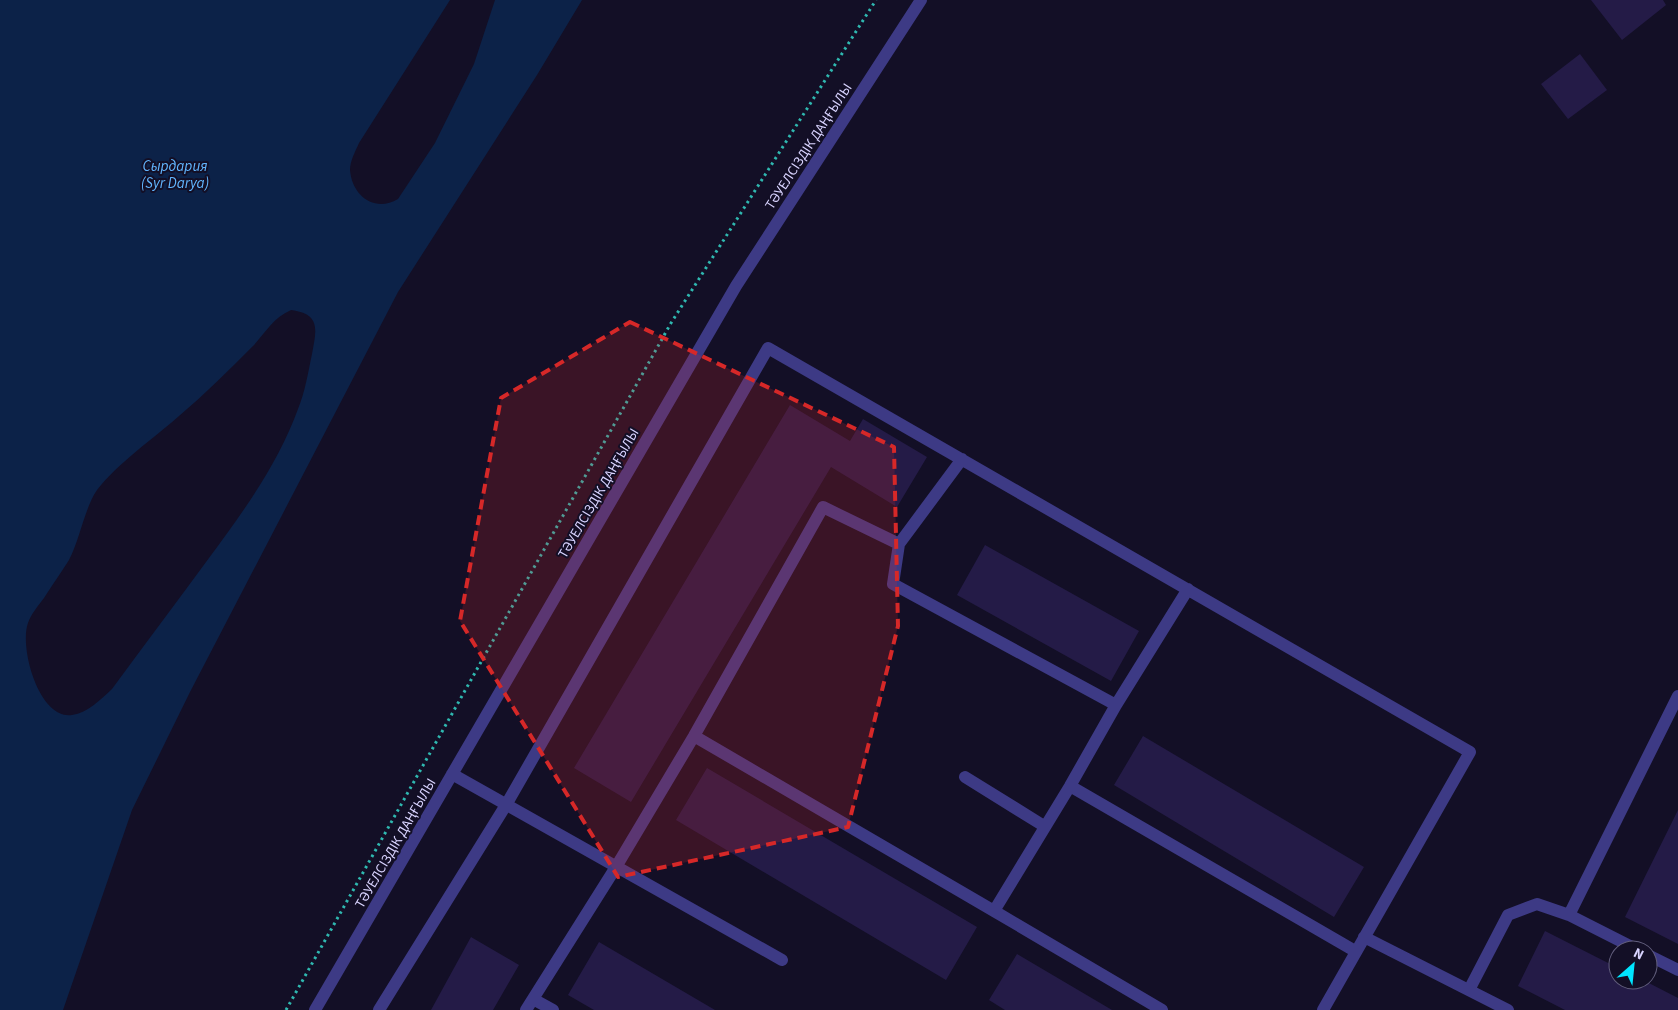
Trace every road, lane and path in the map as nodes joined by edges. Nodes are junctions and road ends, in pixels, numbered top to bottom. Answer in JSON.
{"nodes":[{"id":1,"x":876,"y":0,"type":"edge"},
{"id":2,"x":921,"y":0,"type":"edge"},
{"id":3,"x":962,"y":459,"type":"junction"},
{"id":4,"x":899,"y":544,"type":"junction"},
{"id":5,"x":1188,"y":589,"type":"junction"},
{"id":6,"x":1678,"y":696,"type":"edge"},
{"id":7,"x":1116,"y":705,"type":"junction"},
{"id":8,"x":694,"y":736,"type":"junction"},
{"id":9,"x":452,"y":774,"type":"junction"},
{"id":10,"x":966,"y":777,"type":"dead end"},
{"id":11,"x":1070,"y":786,"type":"junction"},
{"id":12,"x":506,"y":805,"type":"junction"},
{"id":13,"x":1044,"y":826,"type":"junction"},
{"id":14,"x":616,"y":867,"type":"junction"},
{"id":15,"x":994,"y":910,"type":"junction"},
{"id":16,"x":1569,"y":915,"type":"junction"},
{"id":17,"x":1364,"y":937,"type":"junction"},
{"id":18,"x":1618,"y":940,"type":"edge"},
{"id":19,"x":1355,"y":951,"type":"junction"},
{"id":20,"x":782,"y":960,"type":"dead end"},
{"id":21,"x":1658,"y":960,"type":"edge"},
{"id":22,"x":1678,"y":970,"type":"edge"},
{"id":23,"x":1469,"y":990,"type":"junction"},
{"id":24,"x":534,"y":999,"type":"junction"},
{"id":25,"x":286,"y":1010,"type":"edge"},
{"id":26,"x":315,"y":1010,"type":"edge"},
{"id":27,"x":379,"y":1010,"type":"edge"},
{"id":28,"x":526,"y":1010,"type":"edge"},
{"id":29,"x":553,"y":1010,"type":"edge"},
{"id":30,"x":1162,"y":1010,"type":"edge"},
{"id":31,"x":1323,"y":1010,"type":"edge"},
{"id":32,"x":1508,"y":1010,"type":"edge"}],
"edges":[{"from":1,"to":25,"type":"path"},
{"from":2,"to":9,"type":"street","name":"ТӘУЕЛСІЗДІК ДАҢҒЫЛЫ"},
{"from":3,"to":4,"type":"street"},
{"from":3,"to":5,"type":"street"},
{"from":3,"to":12,"type":"street"},
{"from":4,"to":7,"type":"street"},
{"from":4,"to":8,"type":"street"},
{"from":5,"to":7,"type":"street"},
{"from":5,"to":17,"type":"street"},
{"from":6,"to":16,"type":"street"},
{"from":7,"to":11,"type":"street"},
{"from":8,"to":14,"type":"street"},
{"from":8,"to":15,"type":"street"},
{"from":9,"to":12,"type":"street"},
{"from":9,"to":26,"type":"street","name":"ТӘУЕЛСІЗДІК ДАҢҒЫЛЫ"},
{"from":10,"to":13,"type":"street"},
{"from":11,"to":13,"type":"street"},
{"from":11,"to":19,"type":"street"},
{"from":12,"to":14,"type":"street"},
{"from":12,"to":27,"type":"street"},
{"from":13,"to":15,"type":"street"},
{"from":14,"to":20,"type":"street"},
{"from":14,"to":24,"type":"street"},
{"from":15,"to":30,"type":"street"},
{"from":16,"to":18,"type":"street"},
{"from":16,"to":23,"type":"street"},
{"from":17,"to":19,"type":"street"},
{"from":17,"to":23,"type":"street"},
{"from":19,"to":31,"type":"street"},
{"from":21,"to":22,"type":"street"},
{"from":23,"to":32,"type":"street"},
{"from":24,"to":28,"type":"street"},
{"from":24,"to":29,"type":"street"}]}
